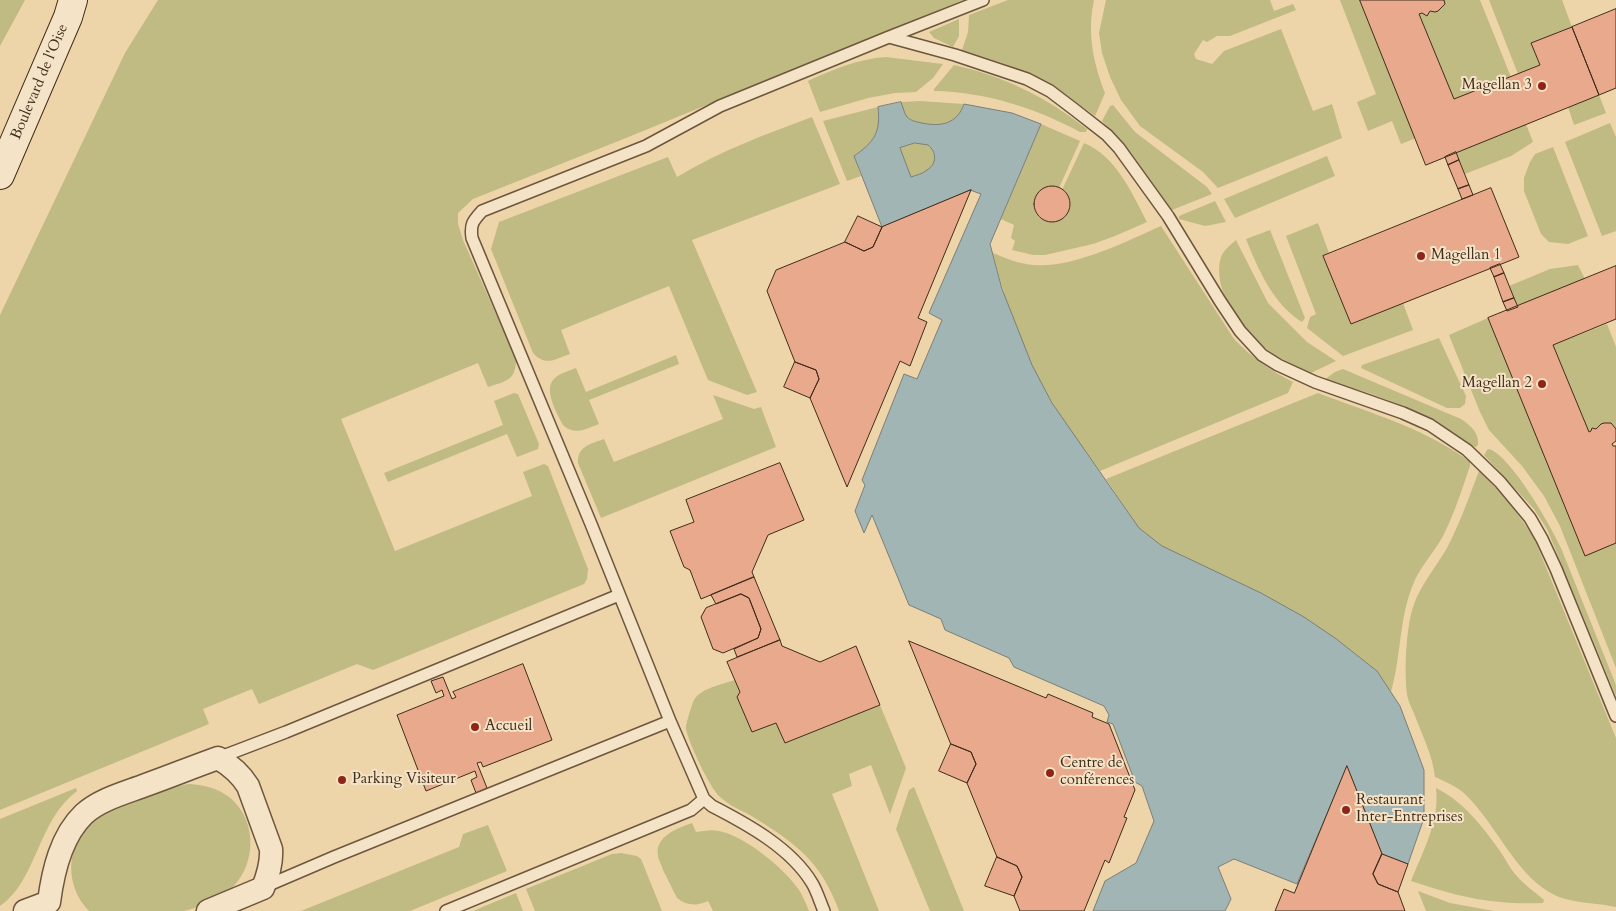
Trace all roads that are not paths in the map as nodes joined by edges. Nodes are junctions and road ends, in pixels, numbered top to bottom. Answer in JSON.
{"nodes":[{"id":1,"x":983,"y":0,"type":"edge"},
{"id":2,"x":73,"y":6,"type":"edge"},
{"id":3,"x":890,"y":37,"type":"junction"},
{"id":4,"x":0,"y":175,"type":"edge"},
{"id":5,"x":619,"y":595,"type":"junction"},
{"id":6,"x":1616,"y":716,"type":"edge"},
{"id":7,"x":670,"y":721,"type":"junction"},
{"id":8,"x":218,"y":758,"type":"junction"},
{"id":9,"x":704,"y":799,"type":"junction"},
{"id":10,"x":263,"y":888,"type":"junction"},
{"id":11,"x":55,"y":906,"type":"edge"},
{"id":12,"x":25,"y":911,"type":"edge"},
{"id":13,"x":208,"y":911,"type":"edge"},
{"id":14,"x":446,"y":911,"type":"edge"},
{"id":15,"x":824,"y":911,"type":"edge"}],
"edges":[{"from":1,"to":3,"type":"lane"},
{"from":2,"to":4,"type":"main road","name":"Boulevard de l'Oise"},
{"from":3,"to":5,"type":"lane"},
{"from":3,"to":6,"type":"lane"},
{"from":5,"to":7,"type":"lane"},
{"from":5,"to":8,"type":"lane"},
{"from":7,"to":9,"type":"lane"},
{"from":7,"to":10,"type":"lane"},
{"from":8,"to":10,"type":"street"},
{"from":8,"to":11,"type":"street"},
{"from":9,"to":14,"type":"lane"},
{"from":9,"to":15,"type":"lane"},
{"from":10,"to":13,"type":"street"},
{"from":11,"to":12,"type":"street"}]}
